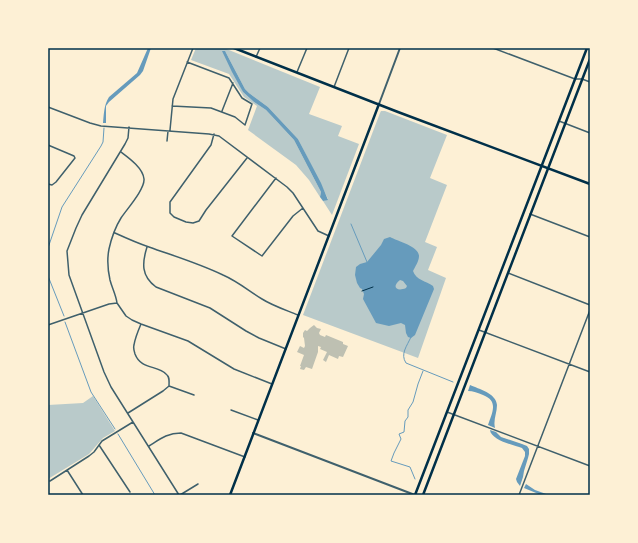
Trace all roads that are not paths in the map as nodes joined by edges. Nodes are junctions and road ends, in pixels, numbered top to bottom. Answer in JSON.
{"nodes":[{"id":1,"x":193,"y":48,"type":"edge"},
{"id":2,"x":234,"y":48,"type":"edge"},
{"id":3,"x":260,"y":48,"type":"edge"},
{"id":4,"x":307,"y":48,"type":"edge"},
{"id":5,"x":349,"y":48,"type":"edge"},
{"id":6,"x":400,"y":48,"type":"edge"},
{"id":7,"x":493,"y":48,"type":"edge"},
{"id":8,"x":587,"y":48,"type":"edge"},
{"id":9,"x":256,"y":57,"type":"junction"},
{"id":10,"x":590,"y":59,"type":"edge"},
{"id":11,"x":187,"y":62,"type":"junction"},
{"id":12,"x":297,"y":73,"type":"junction"},
{"id":13,"x":575,"y":79,"type":"junction"},
{"id":14,"x":582,"y":79,"type":"junction"},
{"id":15,"x":590,"y":82,"type":"edge"},
{"id":16,"x":233,"y":83,"type":"junction"},
{"id":17,"x":334,"y":87,"type":"junction"},
{"id":18,"x":379,"y":104,"type":"junction"},
{"id":19,"x":172,"y":106,"type":"junction"},
{"id":20,"x":48,"y":107,"type":"edge"},
{"id":21,"x":222,"y":112,"type":"junction"},
{"id":22,"x":559,"y":121,"type":"junction"},
{"id":23,"x":565,"y":123,"type":"junction"},
{"id":24,"x":129,"y":127,"type":"junction"},
{"id":25,"x":169,"y":131,"type":"junction"},
{"id":26,"x":590,"y":133,"type":"edge"},
{"id":27,"x":214,"y":134,"type":"junction"},
{"id":28,"x":167,"y":141,"type":"dead end"},
{"id":29,"x":48,"y":145,"type":"edge"},
{"id":30,"x":120,"y":152,"type":"junction"},
{"id":31,"x":247,"y":157,"type":"junction"},
{"id":32,"x":542,"y":165,"type":"junction"},
{"id":33,"x":548,"y":168,"type":"junction"},
{"id":34,"x":276,"y":178,"type":"junction"},
{"id":35,"x":48,"y":184,"type":"edge"},
{"id":36,"x":590,"y":184,"type":"edge"},
{"id":37,"x":303,"y":208,"type":"junction"},
{"id":38,"x":530,"y":214,"type":"junction"},
{"id":39,"x":115,"y":233,"type":"junction"},
{"id":40,"x":329,"y":236,"type":"junction"},
{"id":41,"x":590,"y":236,"type":"edge"},
{"id":42,"x":147,"y":247,"type":"junction"},
{"id":43,"x":510,"y":248,"type":"junction"},
{"id":44,"x":516,"y":251,"type":"junction"},
{"id":45,"x":508,"y":273,"type":"junction"},
{"id":46,"x":117,"y":303,"type":"junction"},
{"id":47,"x":590,"y":305,"type":"edge"},
{"id":48,"x":590,"y":310,"type":"edge"},
{"id":49,"x":83,"y":312,"type":"junction"},
{"id":50,"x":298,"y":315,"type":"junction"},
{"id":51,"x":141,"y":324,"type":"junction"},
{"id":52,"x":48,"y":325,"type":"edge"},
{"id":53,"x":479,"y":330,"type":"junction"},
{"id":54,"x":485,"y":332,"type":"junction"},
{"id":55,"x":286,"y":349,"type":"junction"},
{"id":56,"x":570,"y":364,"type":"junction"},
{"id":57,"x":590,"y":372,"type":"edge"},
{"id":58,"x":272,"y":384,"type":"junction"},
{"id":59,"x":169,"y":386,"type":"junction"},
{"id":60,"x":194,"y":395,"type":"dead end"},
{"id":61,"x":231,"y":410,"type":"dead end"},
{"id":62,"x":447,"y":412,"type":"junction"},
{"id":63,"x":128,"y":413,"type":"junction"},
{"id":64,"x":454,"y":414,"type":"junction"},
{"id":65,"x":258,"y":421,"type":"junction"},
{"id":66,"x":133,"y":422,"type":"junction"},
{"id":67,"x":253,"y":433,"type":"junction"},
{"id":68,"x":99,"y":445,"type":"junction"},
{"id":69,"x":149,"y":446,"type":"junction"},
{"id":70,"x":538,"y":446,"type":"junction"},
{"id":71,"x":245,"y":457,"type":"junction"},
{"id":72,"x":590,"y":466,"type":"edge"},
{"id":73,"x":67,"y":470,"type":"junction"},
{"id":74,"x":50,"y":481,"type":"dead end"},
{"id":75,"x":198,"y":484,"type":"dead end"},
{"id":76,"x":130,"y":492,"type":"dead end"},
{"id":77,"x":83,"y":495,"type":"edge"},
{"id":78,"x":179,"y":495,"type":"edge"},
{"id":79,"x":230,"y":495,"type":"edge"},
{"id":80,"x":415,"y":495,"type":"edge"},
{"id":81,"x":423,"y":495,"type":"edge"},
{"id":82,"x":519,"y":495,"type":"edge"}],
"edges":[{"from":1,"to":11,"type":"street"},
{"from":2,"to":9,"type":"main road"},
{"from":3,"to":9,"type":"street"},
{"from":4,"to":12,"type":"street"},
{"from":5,"to":17,"type":"street"},
{"from":6,"to":18,"type":"street"},
{"from":7,"to":13,"type":"street"},
{"from":8,"to":13,"type":"main road"},
{"from":9,"to":12,"type":"main road"},
{"from":10,"to":14,"type":"main road"},
{"from":11,"to":16,"type":"street"},
{"from":11,"to":19,"type":"street"},
{"from":12,"to":17,"type":"main road"},
{"from":13,"to":14,"type":"street"},
{"from":13,"to":22,"type":"main road"},
{"from":14,"to":15,"type":"street"},
{"from":14,"to":23,"type":"main road"},
{"from":16,"to":21,"type":"street"},
{"from":16,"to":21,"type":"street"},
{"from":17,"to":18,"type":"main road"},
{"from":18,"to":32,"type":"main road"},
{"from":18,"to":40,"type":"main road"},
{"from":19,"to":21,"type":"street"},
{"from":19,"to":25,"type":"street"},
{"from":20,"to":24,"type":"street"},
{"from":22,"to":23,"type":"street"},
{"from":22,"to":32,"type":"main road"},
{"from":23,"to":26,"type":"street"},
{"from":23,"to":33,"type":"main road"},
{"from":24,"to":25,"type":"street"},
{"from":24,"to":30,"type":"street"},
{"from":25,"to":27,"type":"street"},
{"from":25,"to":28,"type":"street"},
{"from":27,"to":31,"type":"street"},
{"from":27,"to":31,"type":"street"},
{"from":29,"to":35,"type":"street"},
{"from":30,"to":39,"type":"street"},
{"from":30,"to":49,"type":"street"},
{"from":31,"to":34,"type":"street"},
{"from":32,"to":33,"type":"main road"},
{"from":32,"to":43,"type":"main road"},
{"from":33,"to":36,"type":"main road"},
{"from":33,"to":38,"type":"main road"},
{"from":34,"to":37,"type":"street"},
{"from":34,"to":37,"type":"street"},
{"from":37,"to":40,"type":"street"},
{"from":38,"to":41,"type":"street"},
{"from":38,"to":44,"type":"main road"},
{"from":39,"to":42,"type":"street"},
{"from":39,"to":46,"type":"street"},
{"from":40,"to":50,"type":"main road"},
{"from":42,"to":50,"type":"street"},
{"from":42,"to":55,"type":"street"},
{"from":43,"to":44,"type":"main road"},
{"from":43,"to":53,"type":"main road"},
{"from":44,"to":45,"type":"main road"},
{"from":45,"to":47,"type":"street"},
{"from":45,"to":54,"type":"main road"},
{"from":46,"to":49,"type":"street"},
{"from":46,"to":51,"type":"street"},
{"from":48,"to":56,"type":"street"},
{"from":49,"to":52,"type":"street"},
{"from":49,"to":63,"type":"street"},
{"from":50,"to":55,"type":"main road"},
{"from":51,"to":58,"type":"street"},
{"from":51,"to":59,"type":"street"},
{"from":53,"to":54,"type":"street"},
{"from":53,"to":62,"type":"main road"},
{"from":54,"to":56,"type":"street"},
{"from":54,"to":64,"type":"main road"},
{"from":55,"to":58,"type":"main road"},
{"from":56,"to":57,"type":"street"},
{"from":56,"to":70,"type":"street"},
{"from":58,"to":65,"type":"main road"},
{"from":59,"to":60,"type":"street"},
{"from":59,"to":63,"type":"street"},
{"from":61,"to":65,"type":"street"},
{"from":62,"to":64,"type":"street"},
{"from":62,"to":80,"type":"main road"},
{"from":63,"to":66,"type":"street"},
{"from":64,"to":70,"type":"street"},
{"from":64,"to":81,"type":"main road"},
{"from":65,"to":67,"type":"main road"},
{"from":66,"to":68,"type":"street"},
{"from":66,"to":69,"type":"street"},
{"from":67,"to":71,"type":"main road"},
{"from":67,"to":80,"type":"street"},
{"from":68,"to":73,"type":"street"},
{"from":68,"to":76,"type":"street"},
{"from":69,"to":71,"type":"street"},
{"from":69,"to":78,"type":"street"},
{"from":70,"to":72,"type":"street"},
{"from":70,"to":82,"type":"street"},
{"from":71,"to":79,"type":"main road"},
{"from":73,"to":74,"type":"street"},
{"from":73,"to":77,"type":"street"},
{"from":75,"to":78,"type":"street"}]}
